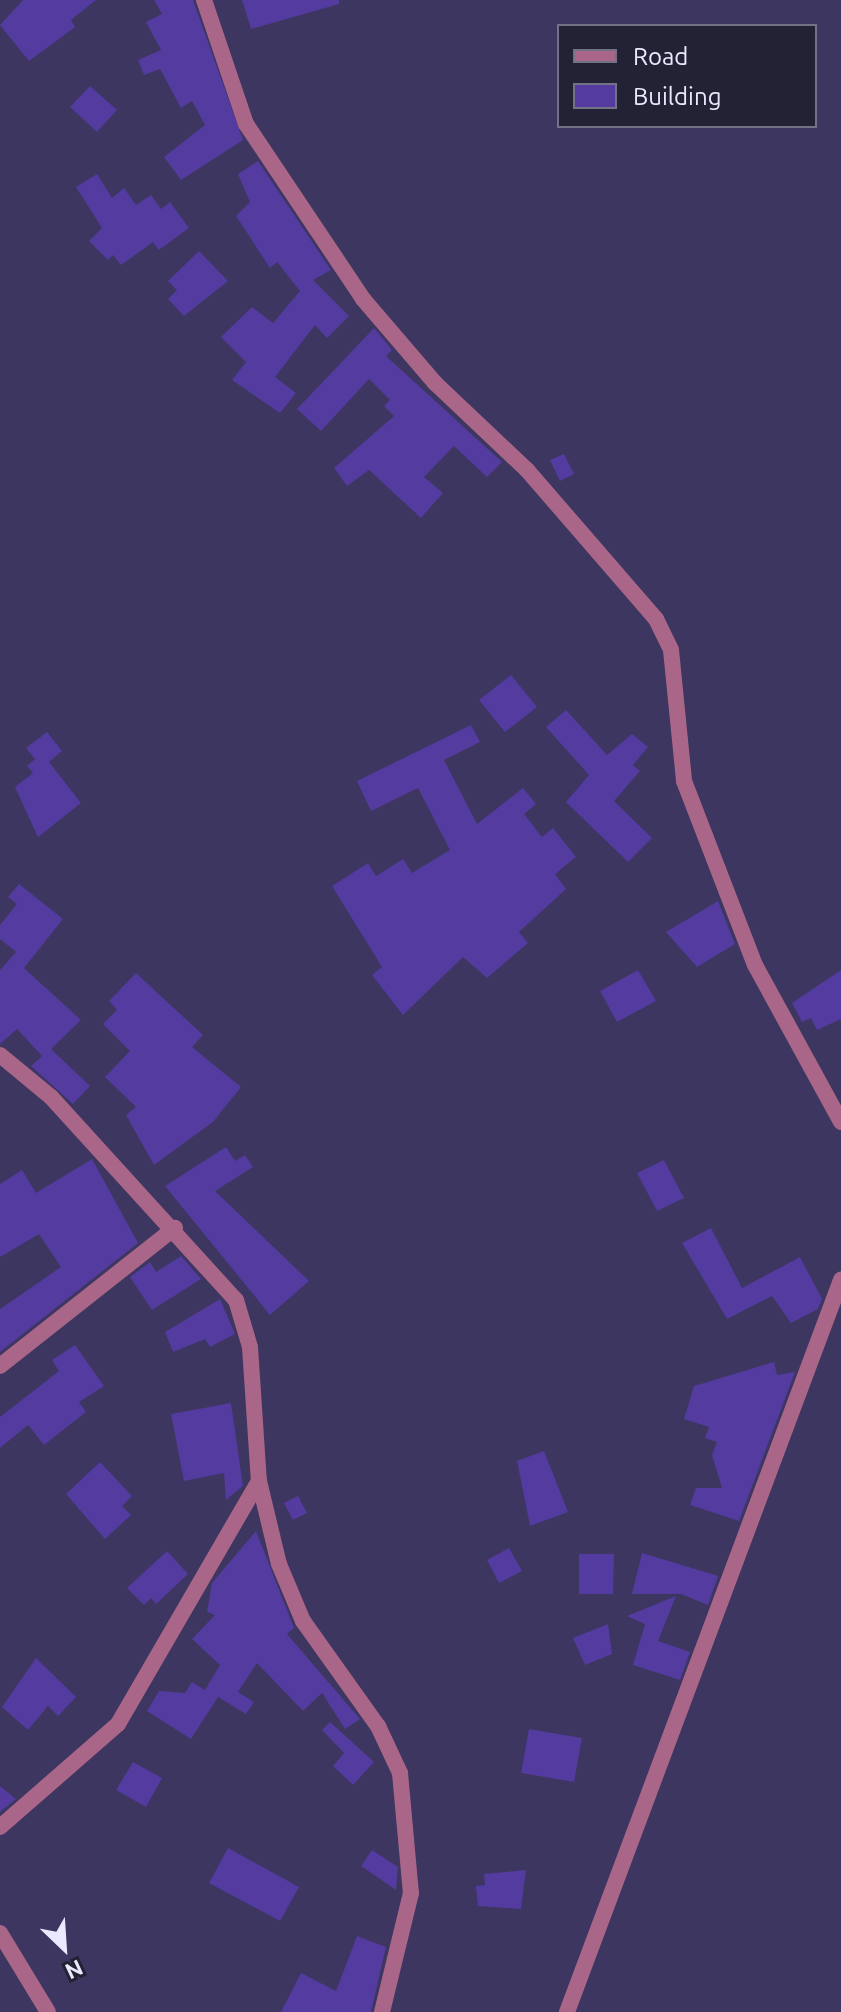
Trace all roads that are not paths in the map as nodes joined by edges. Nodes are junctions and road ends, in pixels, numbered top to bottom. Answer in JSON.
{"nodes":[{"id":1,"x":204,"y":0,"type":"edge"},
{"id":2,"x":2,"y":1059,"type":"edge"},
{"id":3,"x":841,"y":1122,"type":"edge"},
{"id":4,"x":175,"y":1228,"type":"junction"},
{"id":5,"x":841,"y":1280,"type":"edge"},
{"id":6,"x":0,"y":1366,"type":"edge"},
{"id":7,"x":259,"y":1481,"type":"junction"},
{"id":8,"x":0,"y":1827,"type":"edge"},
{"id":9,"x":0,"y":1933,"type":"edge"},
{"id":10,"x":48,"y":2012,"type":"edge"},
{"id":11,"x":382,"y":2012,"type":"edge"},
{"id":12,"x":567,"y":2012,"type":"edge"}],
"edges":[{"from":1,"to":3,"type":"street"},
{"from":2,"to":4,"type":"street"},
{"from":4,"to":6,"type":"street"},
{"from":4,"to":7,"type":"street"},
{"from":5,"to":12,"type":"street"},
{"from":7,"to":8,"type":"street"},
{"from":7,"to":11,"type":"street"},
{"from":9,"to":10,"type":"street"}]}
